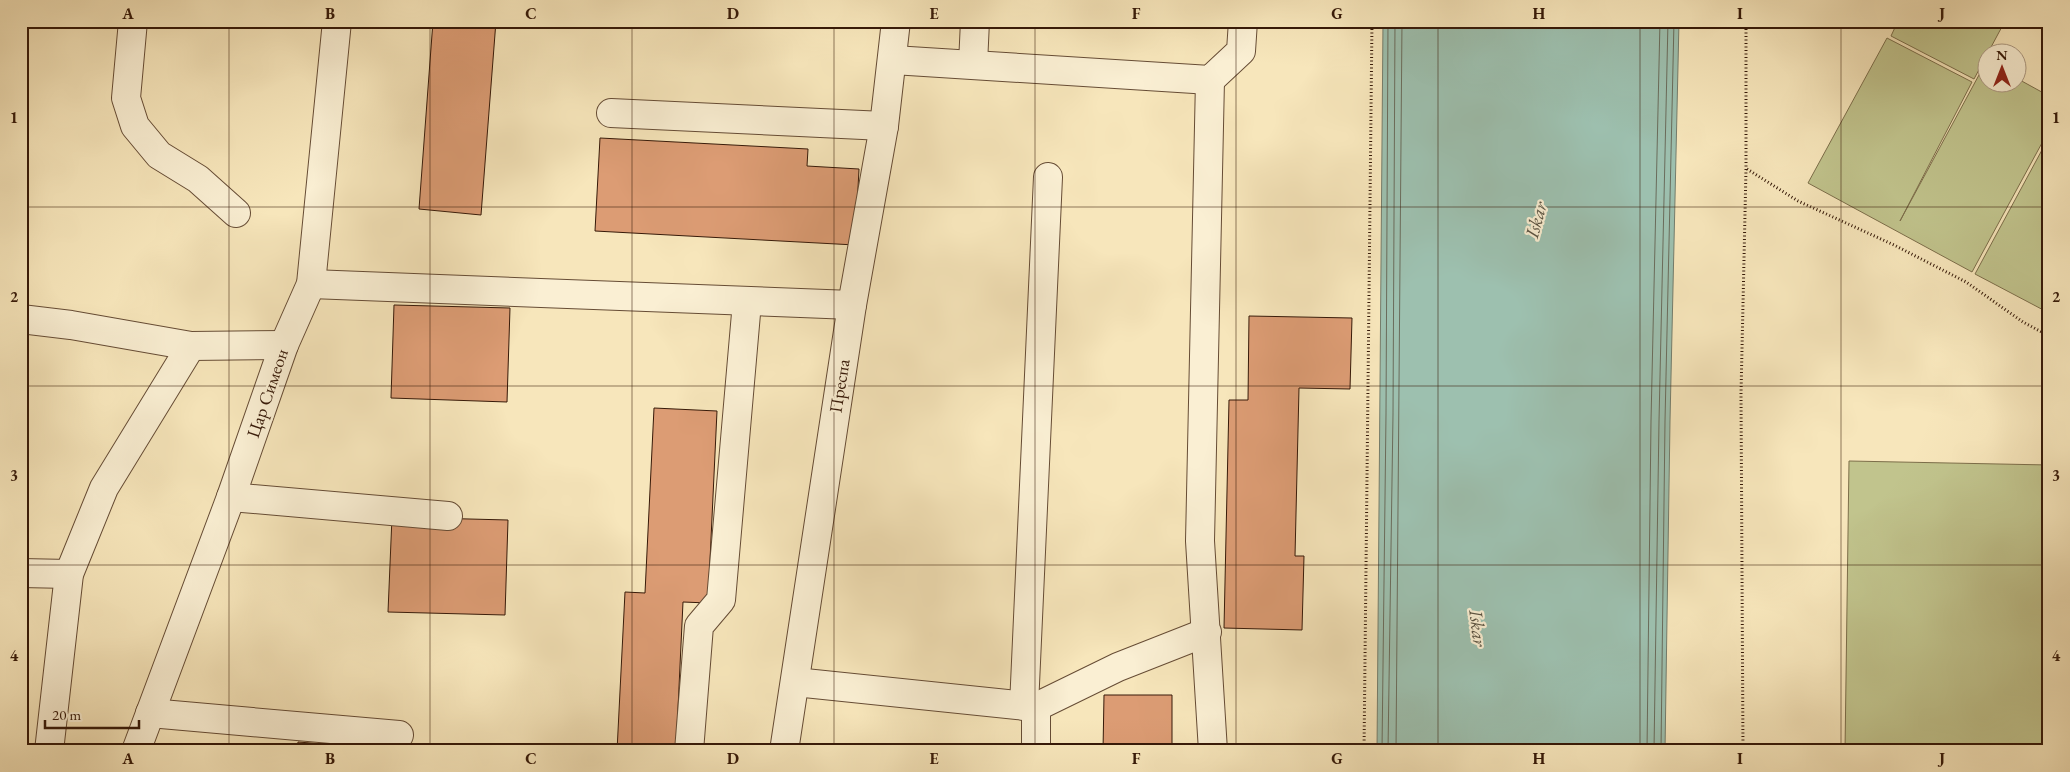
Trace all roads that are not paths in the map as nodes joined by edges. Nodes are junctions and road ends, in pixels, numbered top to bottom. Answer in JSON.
{"nodes":[{"id":1,"x":134,"y":21,"type":"edge"},
{"id":2,"x":337,"y":21,"type":"edge"},
{"id":3,"x":896,"y":21,"type":"edge"},
{"id":4,"x":975,"y":21,"type":"edge"},
{"id":5,"x":1243,"y":21,"type":"edge"},
{"id":6,"x":893,"y":60,"type":"junction"},
{"id":7,"x":973,"y":64,"type":"junction"},
{"id":8,"x":1210,"y":80,"type":"junction"},
{"id":9,"x":612,"y":113,"type":"dead end"},
{"id":10,"x":884,"y":126,"type":"junction"},
{"id":11,"x":1048,"y":177,"type":"dead end"},
{"id":12,"x":236,"y":213,"type":"dead end"},
{"id":13,"x":311,"y":284,"type":"junction"},
{"id":14,"x":747,"y":302,"type":"junction"},
{"id":15,"x":852,"y":305,"type":"junction"},
{"id":16,"x":21,"y":319,"type":"edge"},
{"id":17,"x":284,"y":345,"type":"junction"},
{"id":18,"x":191,"y":346,"type":"junction"},
{"id":19,"x":231,"y":497,"type":"junction"},
{"id":20,"x":448,"y":516,"type":"dead end"},
{"id":21,"x":21,"y":573,"type":"edge"},
{"id":22,"x":69,"y":574,"type":"junction"},
{"id":23,"x":1207,"y":632,"type":"junction"},
{"id":24,"x":795,"y":682,"type":"junction"},
{"id":25,"x":1030,"y":706,"type":"junction"},
{"id":26,"x":150,"y":713,"type":"junction"},
{"id":27,"x":399,"y":735,"type":"dead end"},
{"id":28,"x":49,"y":751,"type":"edge"},
{"id":29,"x":136,"y":751,"type":"edge"},
{"id":30,"x":689,"y":751,"type":"edge"},
{"id":31,"x":784,"y":751,"type":"edge"},
{"id":32,"x":1036,"y":751,"type":"edge"},
{"id":33,"x":1213,"y":751,"type":"edge"}],
"edges":[{"from":1,"to":12,"type":"street"},
{"from":2,"to":13,"type":"street","name":"Цар Симеон"},
{"from":3,"to":6,"type":"street","name":"Преспа"},
{"from":4,"to":7,"type":"street"},
{"from":5,"to":8,"type":"street"},
{"from":6,"to":7,"type":"street"},
{"from":6,"to":10,"type":"street","name":"Преспа"},
{"from":7,"to":8,"type":"street"},
{"from":8,"to":23,"type":"street"},
{"from":9,"to":10,"type":"street"},
{"from":10,"to":15,"type":"street","name":"Преспа"},
{"from":11,"to":25,"type":"street"},
{"from":13,"to":14,"type":"street"},
{"from":13,"to":17,"type":"street","name":"Цар Симеон"},
{"from":14,"to":15,"type":"street"},
{"from":14,"to":30,"type":"street"},
{"from":15,"to":24,"type":"street","name":"Преспа"},
{"from":16,"to":18,"type":"street"},
{"from":17,"to":18,"type":"street"},
{"from":17,"to":19,"type":"street","name":"Цар Симеон"},
{"from":18,"to":22,"type":"street"},
{"from":19,"to":20,"type":"street"},
{"from":19,"to":26,"type":"street","name":"Цар Симеон"},
{"from":21,"to":22,"type":"street"},
{"from":22,"to":28,"type":"street"},
{"from":23,"to":25,"type":"street"},
{"from":23,"to":33,"type":"street"},
{"from":24,"to":25,"type":"street"},
{"from":24,"to":31,"type":"street","name":"Преспа"},
{"from":25,"to":32,"type":"street"},
{"from":26,"to":27,"type":"street"},
{"from":26,"to":29,"type":"street","name":"Цар Симеон"}]}
